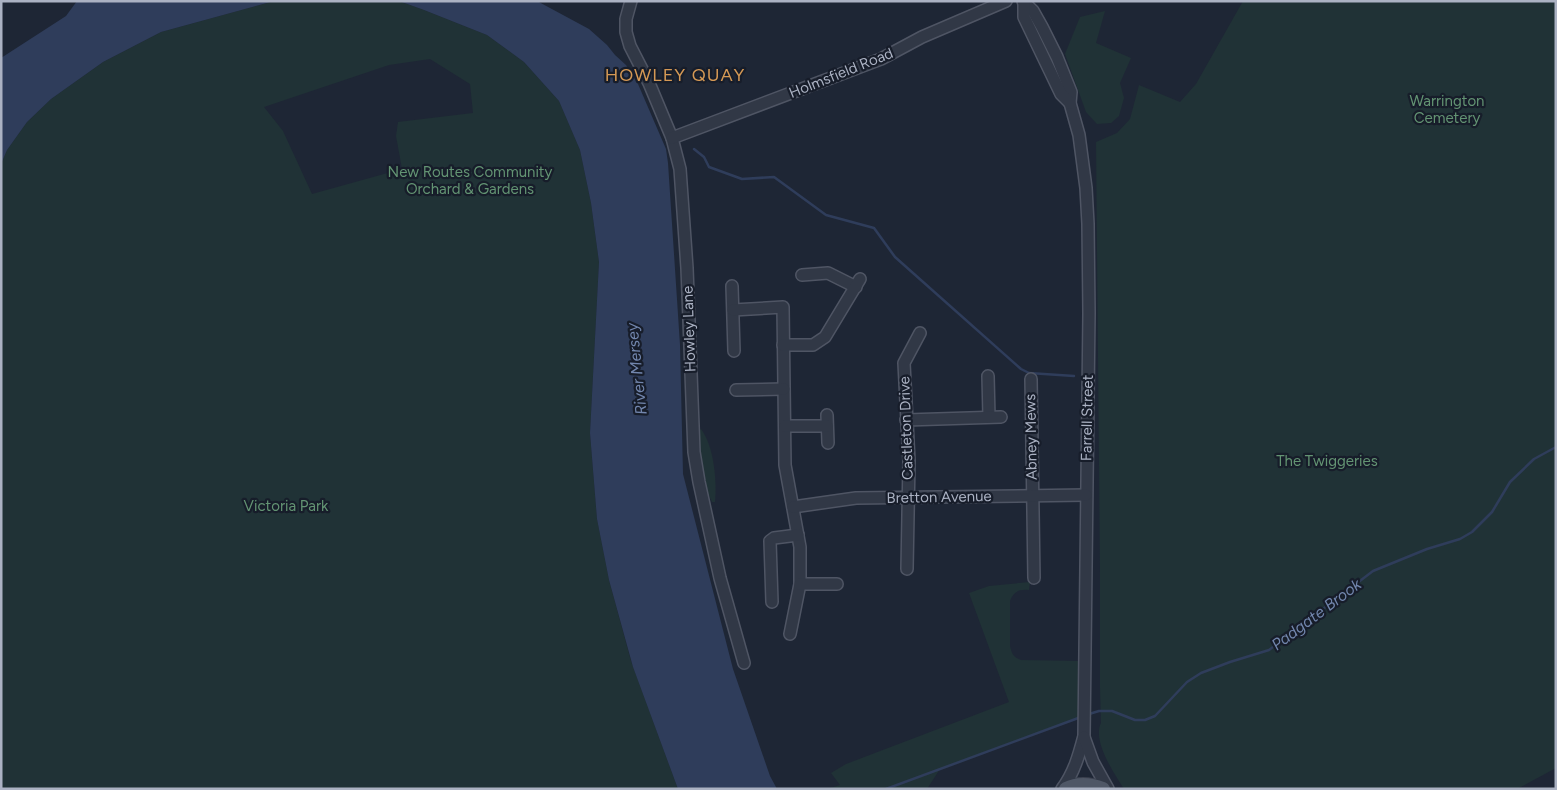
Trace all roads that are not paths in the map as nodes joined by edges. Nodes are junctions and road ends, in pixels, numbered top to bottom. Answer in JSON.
{"nodes":[{"id":1,"x":631,"y":1,"type":"edge"},
{"id":2,"x":1006,"y":1,"type":"edge"},
{"id":3,"x":1024,"y":2,"type":"edge"},
{"id":4,"x":672,"y":138,"type":"junction"},
{"id":5,"x":802,"y":275,"type":"dead end"},
{"id":6,"x":732,"y":286,"type":"dead end"},
{"id":7,"x":733,"y":310,"type":"junction"},
{"id":8,"x":920,"y":333,"type":"dead end"},
{"id":9,"x":783,"y":345,"type":"junction"},
{"id":10,"x":734,"y":351,"type":"dead end"},
{"id":11,"x":988,"y":376,"type":"dead end"},
{"id":12,"x":1031,"y":379,"type":"dead end"},
{"id":13,"x":784,"y":389,"type":"junction"},
{"id":14,"x":736,"y":390,"type":"dead end"},
{"id":15,"x":1001,"y":417,"type":"dead end"},
{"id":16,"x":989,"y":418,"type":"junction"},
{"id":17,"x":906,"y":420,"type":"junction"},
{"id":18,"x":785,"y":426,"type":"junction"},
{"id":19,"x":828,"y":443,"type":"dead end"},
{"id":20,"x":1086,"y":495,"type":"junction"},
{"id":21,"x":1032,"y":496,"type":"junction"},
{"id":22,"x":908,"y":497,"type":"junction"},
{"id":23,"x":793,"y":507,"type":"junction"},
{"id":24,"x":798,"y":535,"type":"junction"},
{"id":25,"x":908,"y":569,"type":"dead end"},
{"id":26,"x":1034,"y":578,"type":"dead end"},
{"id":27,"x":800,"y":584,"type":"junction"},
{"id":28,"x":837,"y":584,"type":"dead end"},
{"id":29,"x":772,"y":602,"type":"dead end"},
{"id":30,"x":790,"y":634,"type":"dead end"},
{"id":31,"x":744,"y":663,"type":"dead end"},
{"id":32,"x":1084,"y":733,"type":"junction"},
{"id":33,"x":1062,"y":789,"type":"edge"},
{"id":34,"x":1066,"y":789,"type":"edge"},
{"id":35,"x":1103,"y":789,"type":"edge"},
{"id":36,"x":1108,"y":789,"type":"edge"}],
"edges":[{"from":1,"to":4,"type":"street","name":"Howley Lane"},
{"from":2,"to":4,"type":"street","name":"Holmsfield Road"},
{"from":3,"to":20,"type":"street","name":"Farrell Street"},
{"from":4,"to":31,"type":"street","name":"Howley Lane"},
{"from":5,"to":9,"type":"street"},
{"from":6,"to":7,"type":"street"},
{"from":7,"to":9,"type":"street"},
{"from":7,"to":10,"type":"street"},
{"from":8,"to":17,"type":"street","name":"Castleton Drive"},
{"from":9,"to":13,"type":"street"},
{"from":11,"to":16,"type":"street"},
{"from":12,"to":21,"type":"street","name":"Abney Mews"},
{"from":13,"to":14,"type":"street"},
{"from":13,"to":18,"type":"street"},
{"from":15,"to":16,"type":"street"},
{"from":16,"to":17,"type":"street"},
{"from":17,"to":22,"type":"street","name":"Castleton Drive"},
{"from":18,"to":19,"type":"street"},
{"from":18,"to":23,"type":"street"},
{"from":20,"to":21,"type":"street","name":"Bretton Avenue"},
{"from":20,"to":32,"type":"street","name":"Farrell Street"},
{"from":21,"to":22,"type":"street","name":"Bretton Avenue"},
{"from":21,"to":26,"type":"street","name":"Abney Mews"},
{"from":22,"to":23,"type":"street","name":"Bretton Avenue"},
{"from":22,"to":25,"type":"street","name":"Castleton Drive"},
{"from":23,"to":24,"type":"street"},
{"from":24,"to":27,"type":"street"},
{"from":24,"to":29,"type":"street"},
{"from":27,"to":28,"type":"street"},
{"from":27,"to":30,"type":"street"},
{"from":32,"to":33,"type":"street","name":"Farrell Street"},
{"from":32,"to":36,"type":"street","name":"Farrell Street"},
{"from":34,"to":35,"type":"main road"}]}
